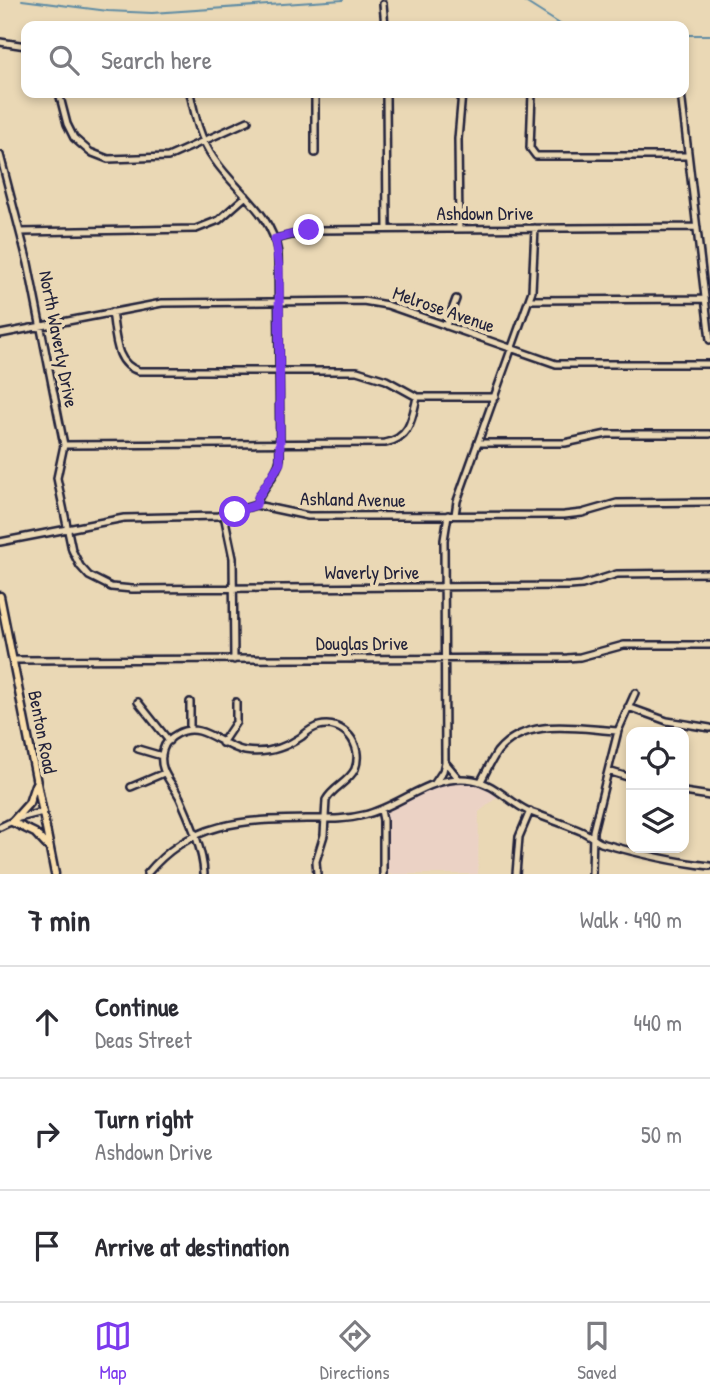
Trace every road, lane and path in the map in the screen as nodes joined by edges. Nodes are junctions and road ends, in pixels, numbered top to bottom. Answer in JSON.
{"nodes":[{"id":1,"x":383,"y":4,"type":"dead end"},
{"id":2,"x":385,"y":21,"type":"edge"},
{"id":3,"x":0,"y":42,"type":"edge"},
{"id":4,"x":21,"y":45,"type":"edge"},
{"id":5,"x":60,"y":98,"type":"edge"},
{"id":6,"x":191,"y":98,"type":"edge"},
{"id":7,"x":315,"y":98,"type":"edge"},
{"id":8,"x":386,"y":98,"type":"edge"},
{"id":9,"x":461,"y":98,"type":"edge"},
{"id":10,"x":532,"y":98,"type":"edge"},
{"id":11,"x":682,"y":98,"type":"edge"},
{"id":12,"x":248,"y":121,"type":"dead end"},
{"id":13,"x":204,"y":142,"type":"junction"},
{"id":14,"x":315,"y":153,"type":"dead end"},
{"id":15,"x":0,"y":155,"type":"edge"},
{"id":16,"x":688,"y":156,"type":"junction"},
{"id":17,"x":246,"y":195,"type":"junction"},
{"id":18,"x":697,"y":227,"type":"junction"},
{"id":19,"x":535,"y":228,"type":"junction"},
{"id":20,"x":387,"y":229,"type":"junction"},
{"id":21,"x":459,"y":229,"type":"junction"},
{"id":22,"x":20,"y":232,"type":"junction"},
{"id":23,"x":275,"y":239,"type":"junction"},
{"id":24,"x":456,"y":299,"type":"dead end"},
{"id":25,"x":705,"y":299,"type":"junction"},
{"id":26,"x":529,"y":300,"type":"junction"},
{"id":27,"x":279,"y":302,"type":"junction"},
{"id":28,"x":111,"y":312,"type":"junction"},
{"id":29,"x":40,"y":326,"type":"junction"},
{"id":30,"x":446,"y":326,"type":"junction"},
{"id":31,"x":0,"y":334,"type":"edge"},
{"id":32,"x":710,"y":340,"type":"edge"},
{"id":33,"x":511,"y":350,"type":"junction"},
{"id":34,"x":710,"y":364,"type":"edge"},
{"id":35,"x":280,"y":371,"type":"junction"},
{"id":36,"x":417,"y":397,"type":"junction"},
{"id":37,"x":495,"y":397,"type":"junction"},
{"id":38,"x":710,"y":434,"type":"edge"},
{"id":39,"x":478,"y":443,"type":"junction"},
{"id":40,"x":280,"y":444,"type":"junction"},
{"id":41,"x":64,"y":445,"type":"junction"},
{"id":42,"x":710,"y":502,"type":"edge"},
{"id":43,"x":256,"y":505,"type":"junction"},
{"id":44,"x":224,"y":515,"type":"junction"},
{"id":45,"x":447,"y":515,"type":"junction"},
{"id":46,"x":455,"y":515,"type":"junction"},
{"id":47,"x":68,"y":528,"type":"junction"},
{"id":48,"x":0,"y":542,"type":"edge"},
{"id":49,"x":710,"y":573,"type":"edge"},
{"id":50,"x":444,"y":587,"type":"junction"},
{"id":51,"x":234,"y":588,"type":"junction"},
{"id":52,"x":0,"y":596,"type":"edge"},
{"id":53,"x":710,"y":645,"type":"edge"},
{"id":54,"x":445,"y":658,"type":"junction"},
{"id":55,"x":13,"y":660,"type":"junction"},
{"id":56,"x":234,"y":660,"type":"junction"},
{"id":57,"x":635,"y":693,"type":"dead end"},
{"id":58,"x":138,"y":702,"type":"dead end"},
{"id":59,"x":190,"y":702,"type":"dead end"},
{"id":60,"x":236,"y":702,"type":"dead end"},
{"id":61,"x":628,"y":707,"type":"junction"},
{"id":62,"x":710,"y":727,"type":"edge"},
{"id":63,"x":190,"y":730,"type":"junction"},
{"id":64,"x":618,"y":731,"type":"junction"},
{"id":65,"x":169,"y":741,"type":"junction"},
{"id":66,"x":222,"y":743,"type":"junction"},
{"id":67,"x":138,"y":749,"type":"dead end"},
{"id":68,"x":162,"y":756,"type":"junction"},
{"id":69,"x":446,"y":762,"type":"junction"},
{"id":70,"x":608,"y":771,"type":"junction"},
{"id":71,"x":164,"y":773,"type":"junction"},
{"id":72,"x":626,"y":776,"type":"edge"},
{"id":73,"x":459,"y":779,"type":"junction"},
{"id":74,"x":37,"y":781,"type":"junction"},
{"id":75,"x":481,"y":782,"type":"junction"},
{"id":76,"x":435,"y":783,"type":"junction"},
{"id":77,"x":131,"y":787,"type":"dead end"},
{"id":78,"x":689,"y":793,"type":"edge"},
{"id":79,"x":710,"y":796,"type":"edge"},
{"id":80,"x":380,"y":810,"type":"junction"},
{"id":81,"x":530,"y":811,"type":"junction"},
{"id":82,"x":43,"y":812,"type":"junction"},
{"id":83,"x":324,"y":819,"type":"junction"},
{"id":84,"x":12,"y":822,"type":"junction"},
{"id":85,"x":0,"y":827,"type":"edge"},
{"id":86,"x":194,"y":836,"type":"junction"},
{"id":87,"x":592,"y":838,"type":"junction"},
{"id":88,"x":50,"y":849,"type":"junction"},
{"id":89,"x":710,"y":866,"type":"edge"},
{"id":90,"x":55,"y":874,"type":"edge"},
{"id":91,"x":148,"y":874,"type":"edge"},
{"id":92,"x":204,"y":874,"type":"edge"},
{"id":93,"x":317,"y":874,"type":"edge"},
{"id":94,"x":383,"y":874,"type":"edge"},
{"id":95,"x":516,"y":874,"type":"edge"},
{"id":96,"x":593,"y":874,"type":"edge"}],
"edges":[{"from":1,"to":2,"type":"street"},
{"from":3,"to":4,"type":"street"},
{"from":5,"to":13,"type":"street"},
{"from":6,"to":13,"type":"street"},
{"from":7,"to":14,"type":"street"},
{"from":8,"to":20,"type":"street"},
{"from":9,"to":21,"type":"street"},
{"from":10,"to":16,"type":"street"},
{"from":11,"to":16,"type":"street"},
{"from":12,"to":13,"type":"street"},
{"from":13,"to":17,"type":"street"},
{"from":15,"to":22,"type":"street","name":"North Waverly Drive"},
{"from":16,"to":18,"type":"street"},
{"from":17,"to":22,"type":"street"},
{"from":17,"to":23,"type":"street"},
{"from":18,"to":19,"type":"street","name":"Ashdown Drive"},
{"from":18,"to":25,"type":"street"},
{"from":19,"to":21,"type":"street","name":"Ashdown Drive"},
{"from":19,"to":26,"type":"street"},
{"from":20,"to":21,"type":"street","name":"Ashdown Drive"},
{"from":20,"to":23,"type":"street","name":"Ashdown Drive"},
{"from":22,"to":29,"type":"street","name":"North Waverly Drive"},
{"from":23,"to":27,"type":"street"},
{"from":24,"to":30,"type":"street"},
{"from":25,"to":26,"type":"street"},
{"from":25,"to":32,"type":"street"},
{"from":26,"to":33,"type":"street"},
{"from":27,"to":28,"type":"street","name":"Melrose Avenue"},
{"from":27,"to":30,"type":"street","name":"Melrose Avenue"},
{"from":27,"to":35,"type":"street"},
{"from":28,"to":29,"type":"street","name":"Melrose Avenue"},
{"from":28,"to":35,"type":"street"},
{"from":29,"to":31,"type":"street","name":"Melrose Avenue"},
{"from":29,"to":41,"type":"street","name":"North Waverly Drive"},
{"from":30,"to":33,"type":"street","name":"Melrose Avenue"},
{"from":33,"to":34,"type":"street","name":"Melrose Avenue"},
{"from":33,"to":37,"type":"street"},
{"from":35,"to":36,"type":"street"},
{"from":35,"to":40,"type":"street"},
{"from":36,"to":37,"type":"street"},
{"from":36,"to":40,"type":"street"},
{"from":37,"to":39,"type":"street"},
{"from":38,"to":39,"type":"street"},
{"from":39,"to":46,"type":"street"},
{"from":40,"to":41,"type":"street"},
{"from":40,"to":43,"type":"street"},
{"from":41,"to":47,"type":"street","name":"North Waverly Drive"},
{"from":42,"to":46,"type":"street","name":"Ashland Avenue"},
{"from":43,"to":44,"type":"street","name":"Ashland Avenue"},
{"from":43,"to":45,"type":"street","name":"Ashland Avenue"},
{"from":44,"to":47,"type":"street","name":"Ashland Avenue"},
{"from":44,"to":51,"type":"street"},
{"from":45,"to":46,"type":"street","name":"Ashland Avenue"},
{"from":45,"to":50,"type":"street"},
{"from":47,"to":48,"type":"street","name":"Ashland Avenue"},
{"from":47,"to":51,"type":"street","name":"Waverly Drive"},
{"from":49,"to":50,"type":"street","name":"Waverly Drive"},
{"from":50,"to":51,"type":"street","name":"Waverly Drive"},
{"from":50,"to":54,"type":"street"},
{"from":51,"to":56,"type":"street"},
{"from":52,"to":55,"type":"main road","name":"Benton Road"},
{"from":53,"to":54,"type":"street","name":"Douglas Drive"},
{"from":54,"to":56,"type":"street","name":"Douglas Drive"},
{"from":54,"to":69,"type":"street"},
{"from":55,"to":56,"type":"street","name":"Douglas Drive"},
{"from":55,"to":74,"type":"main road","name":"Benton Road"},
{"from":57,"to":61,"type":"street"},
{"from":58,"to":65,"type":"street"},
{"from":59,"to":63,"type":"street"},
{"from":60,"to":66,"type":"street"},
{"from":61,"to":62,"type":"street"},
{"from":61,"to":64,"type":"street"},
{"from":63,"to":65,"type":"street"},
{"from":63,"to":66,"type":"street"},
{"from":64,"to":70,"type":"street"},
{"from":64,"to":75,"type":"street"},
{"from":65,"to":68,"type":"street"},
{"from":66,"to":83,"type":"street"},
{"from":67,"to":68,"type":"street"},
{"from":68,"to":71,"type":"street"},
{"from":69,"to":73,"type":"street"},
{"from":69,"to":76,"type":"street"},
{"from":70,"to":72,"type":"street"},
{"from":70,"to":87,"type":"street"},
{"from":71,"to":77,"type":"street"},
{"from":71,"to":86,"type":"street"},
{"from":73,"to":75,"type":"street"},
{"from":73,"to":76,"type":"street"},
{"from":74,"to":82,"type":"main road","name":"Benton Road"},
{"from":74,"to":84,"type":"main road"},
{"from":75,"to":81,"type":"street"},
{"from":76,"to":80,"type":"street"},
{"from":78,"to":79,"type":"street"},
{"from":80,"to":83,"type":"street"},
{"from":80,"to":94,"type":"street"},
{"from":81,"to":87,"type":"street"},
{"from":81,"to":95,"type":"street"},
{"from":82,"to":84,"type":"street"},
{"from":82,"to":88,"type":"main road","name":"Benton Road"},
{"from":83,"to":86,"type":"street"},
{"from":83,"to":93,"type":"street"},
{"from":84,"to":85,"type":"street"},
{"from":84,"to":88,"type":"main road"},
{"from":86,"to":91,"type":"street"},
{"from":86,"to":92,"type":"street"},
{"from":87,"to":89,"type":"street"},
{"from":87,"to":96,"type":"street"},
{"from":88,"to":90,"type":"main road","name":"Benton Road"}]}
